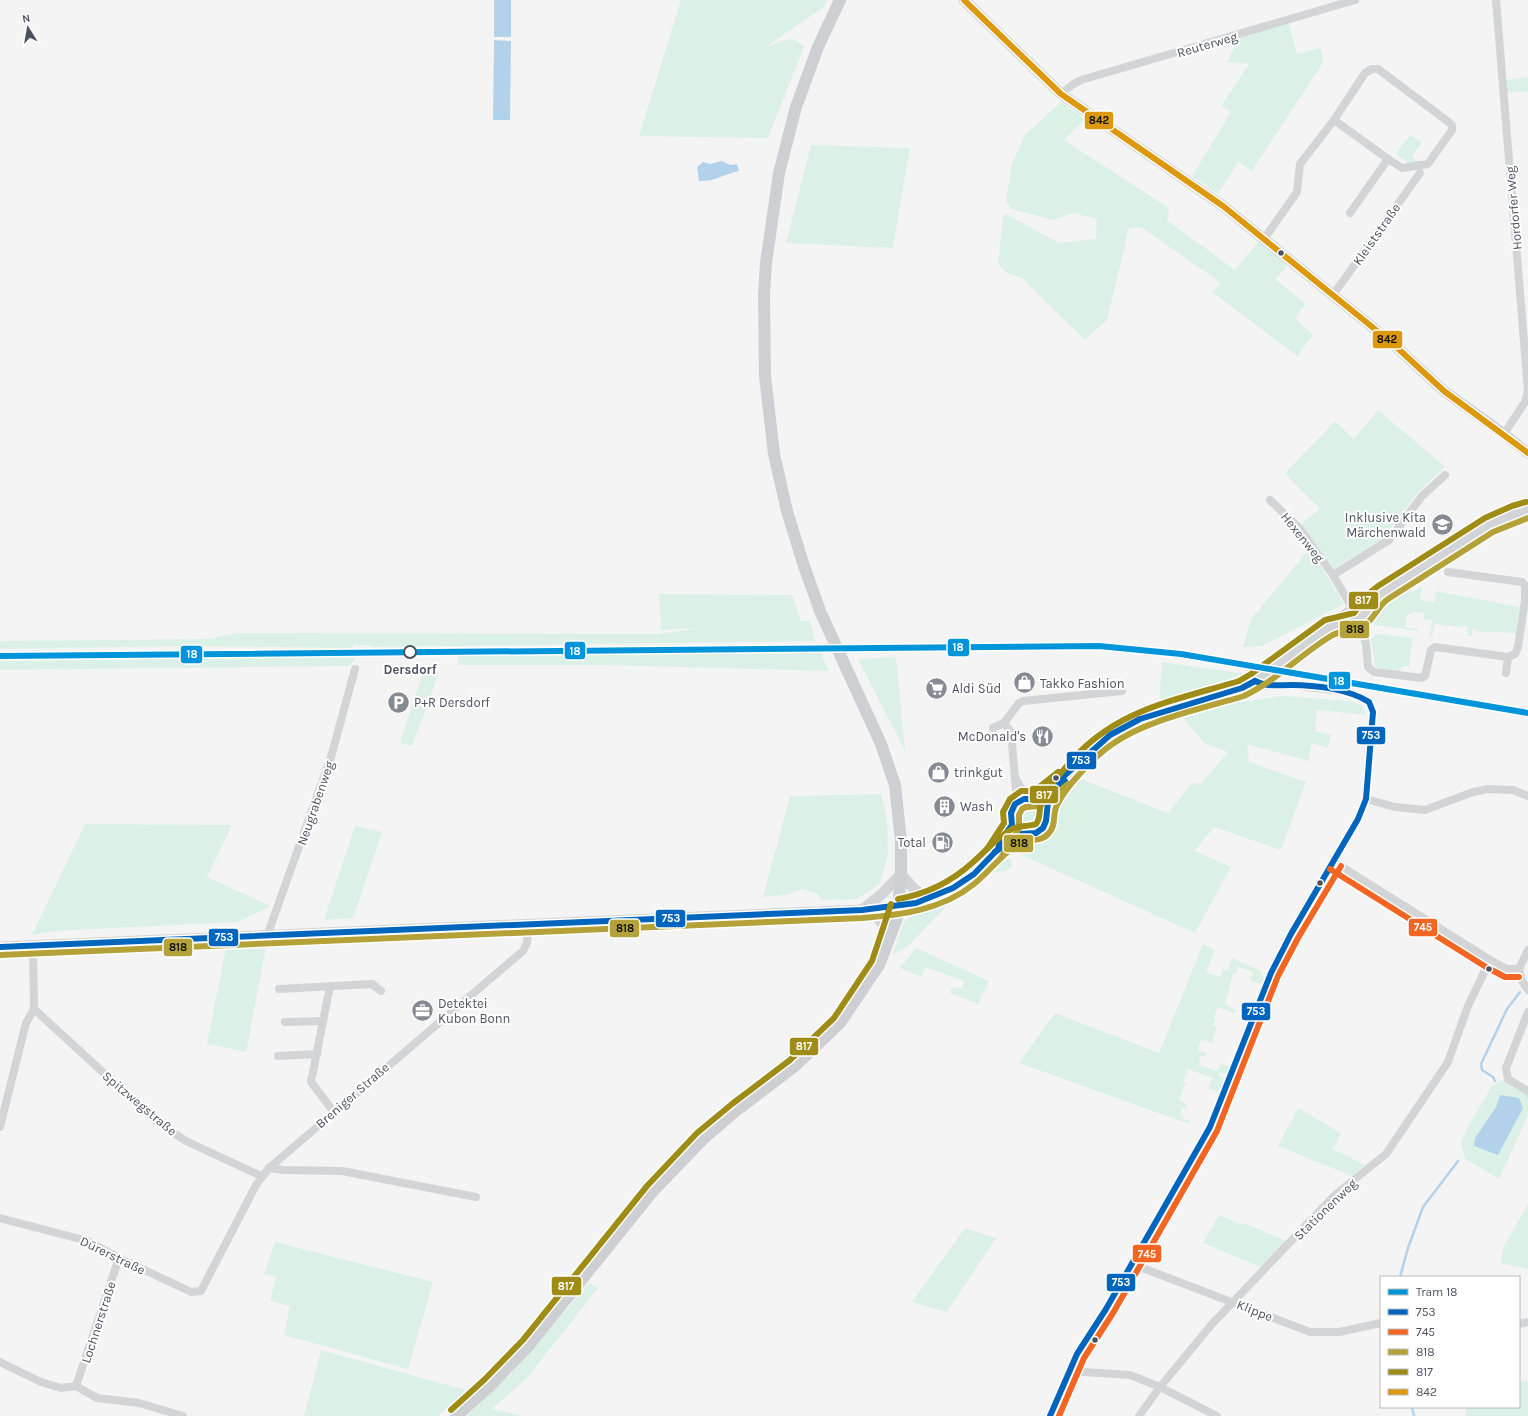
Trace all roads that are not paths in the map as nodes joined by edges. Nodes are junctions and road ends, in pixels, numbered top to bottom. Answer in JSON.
{"nodes":[{"id":1,"x":840,"y":0,"type":"edge"},
{"id":2,"x":964,"y":0,"type":"edge"},
{"id":3,"x":1355,"y":0,"type":"edge"},
{"id":4,"x":1496,"y":0,"type":"edge"},
{"id":5,"x":1062,"y":94,"type":"junction"},
{"id":6,"x":1334,"y":120,"type":"junction"},
{"id":7,"x":1388,"y":159,"type":"junction"},
{"id":8,"x":1420,"y":173,"type":"dead end"},
{"id":9,"x":1350,"y":213,"type":"dead end"},
{"id":10,"x":1264,"y":239,"type":"junction"},
{"id":11,"x":1333,"y":295,"type":"junction"},
{"id":12,"x":1525,"y":322,"type":"edge"},
{"id":13,"x":1504,"y":434,"type":"junction"},
{"id":14,"x":1528,"y":453,"type":"edge"},
{"id":15,"x":1446,"y":475,"type":"dead end"},
{"id":16,"x":1270,"y":500,"type":"dead end"},
{"id":17,"x":1528,"y":510,"type":"edge"},
{"id":18,"x":1448,"y":572,"type":"dead end"},
{"id":19,"x":1333,"y":575,"type":"junction"},
{"id":20,"x":1525,"y":582,"type":"edge"},
{"id":21,"x":1376,"y":598,"type":"junction"},
{"id":22,"x":1526,"y":600,"type":"edge"},
{"id":23,"x":1353,"y":609,"type":"junction"},
{"id":24,"x":1359,"y":620,"type":"junction"},
{"id":25,"x":1329,"y":627,"type":"junction"},
{"id":26,"x":1508,"y":657,"type":"junction"},
{"id":27,"x":355,"y":669,"type":"dead end"},
{"id":28,"x":1506,"y":673,"type":"dead end"},
{"id":29,"x":1255,"y":681,"type":"junction"},
{"id":30,"x":1122,"y":691,"type":"dead end"},
{"id":31,"x":1004,"y":723,"type":"junction"},
{"id":32,"x":993,"y":728,"type":"dead end"},
{"id":33,"x":1070,"y":773,"type":"junction"},
{"id":34,"x":1528,"y":796,"type":"edge"},
{"id":35,"x":1366,"y":799,"type":"junction"},
{"id":36,"x":1027,"y":800,"type":"junction"},
{"id":37,"x":1046,"y":809,"type":"junction"},
{"id":38,"x":1012,"y":825,"type":"junction"},
{"id":39,"x":1022,"y":834,"type":"junction"},
{"id":40,"x":998,"y":848,"type":"junction"},
{"id":41,"x":1334,"y":862,"type":"junction"},
{"id":42,"x":901,"y":874,"type":"junction"},
{"id":43,"x":928,"y":900,"type":"junction"},
{"id":44,"x":899,"y":906,"type":"junction"},
{"id":45,"x":866,"y":910,"type":"junction"},
{"id":46,"x":528,"y":924,"type":"junction"},
{"id":47,"x":890,"y":935,"type":"junction"},
{"id":48,"x":267,"y":936,"type":"junction"},
{"id":49,"x":0,"y":947,"type":"edge"},
{"id":50,"x":33,"y":947,"type":"junction"},
{"id":51,"x":1528,"y":950,"type":"edge"},
{"id":52,"x":1490,"y":960,"type":"junction"},
{"id":53,"x":1519,"y":969,"type":"junction"},
{"id":54,"x":330,"y":986,"type":"junction"},
{"id":55,"x":279,"y":989,"type":"dead end"},
{"id":56,"x":1528,"y":990,"type":"edge"},
{"id":57,"x":381,"y":991,"type":"dead end"},
{"id":58,"x":34,"y":1009,"type":"junction"},
{"id":59,"x":1528,"y":1012,"type":"edge"},
{"id":60,"x":323,"y":1021,"type":"junction"},
{"id":61,"x":285,"y":1022,"type":"dead end"},
{"id":62,"x":316,"y":1054,"type":"junction"},
{"id":63,"x":278,"y":1056,"type":"dead end"},
{"id":64,"x":1528,"y":1091,"type":"edge"},
{"id":65,"x":333,"y":1111,"type":"junction"},
{"id":66,"x":0,"y":1127,"type":"edge"},
{"id":67,"x":269,"y":1168,"type":"junction"},
{"id":68,"x":261,"y":1176,"type":"junction"},
{"id":69,"x":476,"y":1197,"type":"dead end"},
{"id":70,"x":0,"y":1218,"type":"edge"},
{"id":71,"x":119,"y":1258,"type":"junction"},
{"id":72,"x":1132,"y":1264,"type":"junction"},
{"id":73,"x":201,"y":1291,"type":"joint"},
{"id":74,"x":1234,"y":1302,"type":"junction"},
{"id":75,"x":1380,"y":1323,"type":"edge"},
{"id":76,"x":0,"y":1362,"type":"edge"},
{"id":77,"x":1070,"y":1371,"type":"junction"},
{"id":78,"x":76,"y":1386,"type":"junction"},
{"id":79,"x":1160,"y":1387,"type":"junction"},
{"id":80,"x":183,"y":1416,"type":"edge"},
{"id":81,"x":456,"y":1416,"type":"edge"},
{"id":82,"x":1050,"y":1416,"type":"edge"},
{"id":83,"x":1138,"y":1416,"type":"edge"},
{"id":84,"x":1217,"y":1416,"type":"edge"}],
"edges":[{"from":1,"to":42,"type":"main road"},
{"from":2,"to":5,"type":"street"},
{"from":3,"to":5,"type":"street","name":"Reuterweg"},
{"from":4,"to":12,"type":"street","name":"Hordorfer Weg"},
{"from":5,"to":10,"type":"street"},
{"from":6,"to":7,"type":"street"},
{"from":6,"to":7,"type":"street"},
{"from":6,"to":10,"type":"street"},
{"from":7,"to":9,"type":"street"},
{"from":8,"to":11,"type":"street","name":"Kleiststraße"},
{"from":10,"to":11,"type":"street"},
{"from":11,"to":13,"type":"street"},
{"from":12,"to":13,"type":"street","name":"Hordorfer Weg"},
{"from":13,"to":14,"type":"street"},
{"from":15,"to":19,"type":"street","name":"Hexenweg"},
{"from":16,"to":19,"type":"street","name":"Hexenweg"},
{"from":17,"to":21,"type":"street"},
{"from":18,"to":20,"type":"street"},
{"from":19,"to":23,"type":"street","name":"Hexenweg"},
{"from":20,"to":22,"type":"street"},
{"from":21,"to":23,"type":"street"},
{"from":21,"to":24,"type":"street"},
{"from":22,"to":26,"type":"street"},
{"from":23,"to":24,"type":"street","name":"Hexenweg"},
{"from":23,"to":25,"type":"street"},
{"from":24,"to":25,"type":"street"},
{"from":24,"to":26,"type":"street","name":"Hexenweg"},
{"from":25,"to":29,"type":"street"},
{"from":26,"to":28,"type":"street"},
{"from":27,"to":48,"type":"street","name":"Neugrabenweg"},
{"from":29,"to":33,"type":"street"},
{"from":29,"to":35,"type":"street"},
{"from":30,"to":31,"type":"street"},
{"from":31,"to":32,"type":"street"},
{"from":31,"to":36,"type":"street"},
{"from":33,"to":36,"type":"street"},
{"from":33,"to":37,"type":"street"},
{"from":34,"to":35,"type":"street"},
{"from":35,"to":41,"type":"street"},
{"from":36,"to":37,"type":"street"},
{"from":36,"to":38,"type":"street"},
{"from":37,"to":39,"type":"street"},
{"from":38,"to":39,"type":"street"},
{"from":38,"to":40,"type":"street"},
{"from":39,"to":40,"type":"street"},
{"from":40,"to":43,"type":"street"},
{"from":41,"to":52,"type":"street"},
{"from":41,"to":72,"type":"street"},
{"from":42,"to":43,"type":"street"},
{"from":42,"to":44,"type":"main road"},
{"from":42,"to":45,"type":"street"},
{"from":43,"to":44,"type":"street"},
{"from":44,"to":45,"type":"street"},
{"from":44,"to":47,"type":"main road"},
{"from":45,"to":46,"type":"street"},
{"from":45,"to":47,"type":"street"},
{"from":46,"to":48,"type":"street"},
{"from":46,"to":65,"type":"street","name":"Breniger Straße"},
{"from":47,"to":81,"type":"main road"},
{"from":48,"to":50,"type":"street"},
{"from":49,"to":50,"type":"street"},
{"from":50,"to":58,"type":"street"},
{"from":51,"to":53,"type":"street"},
{"from":52,"to":53,"type":"street"},
{"from":52,"to":74,"type":"street","name":"Stationenweg"},
{"from":53,"to":56,"type":"street"},
{"from":54,"to":55,"type":"street"},
{"from":54,"to":57,"type":"street"},
{"from":54,"to":60,"type":"street"},
{"from":58,"to":66,"type":"street"},
{"from":58,"to":68,"type":"street","name":"Spitzwegstraße"},
{"from":59,"to":64,"type":"street"},
{"from":60,"to":61,"type":"street"},
{"from":60,"to":62,"type":"street"},
{"from":62,"to":63,"type":"street"},
{"from":62,"to":65,"type":"street"},
{"from":65,"to":67,"type":"street","name":"Breniger Straße"},
{"from":67,"to":68,"type":"street","name":"Breniger Straße"},
{"from":67,"to":69,"type":"street"},
{"from":68,"to":73,"type":"street","name":"Breniger Straße"},
{"from":70,"to":71,"type":"street","name":"Dürerstraße"},
{"from":71,"to":73,"type":"street","name":"Dürerstraße"},
{"from":71,"to":78,"type":"street","name":"Lochnerstraße"},
{"from":72,"to":74,"type":"street","name":"Klippe"},
{"from":72,"to":77,"type":"street"},
{"from":74,"to":75,"type":"street","name":"Klippe"},
{"from":74,"to":79,"type":"street","name":"Stationenweg"},
{"from":76,"to":78,"type":"street"},
{"from":77,"to":79,"type":"street"},
{"from":77,"to":82,"type":"street"},
{"from":78,"to":80,"type":"street"},
{"from":79,"to":83,"type":"street","name":"Stationenweg"},
{"from":79,"to":84,"type":"street"}]}
